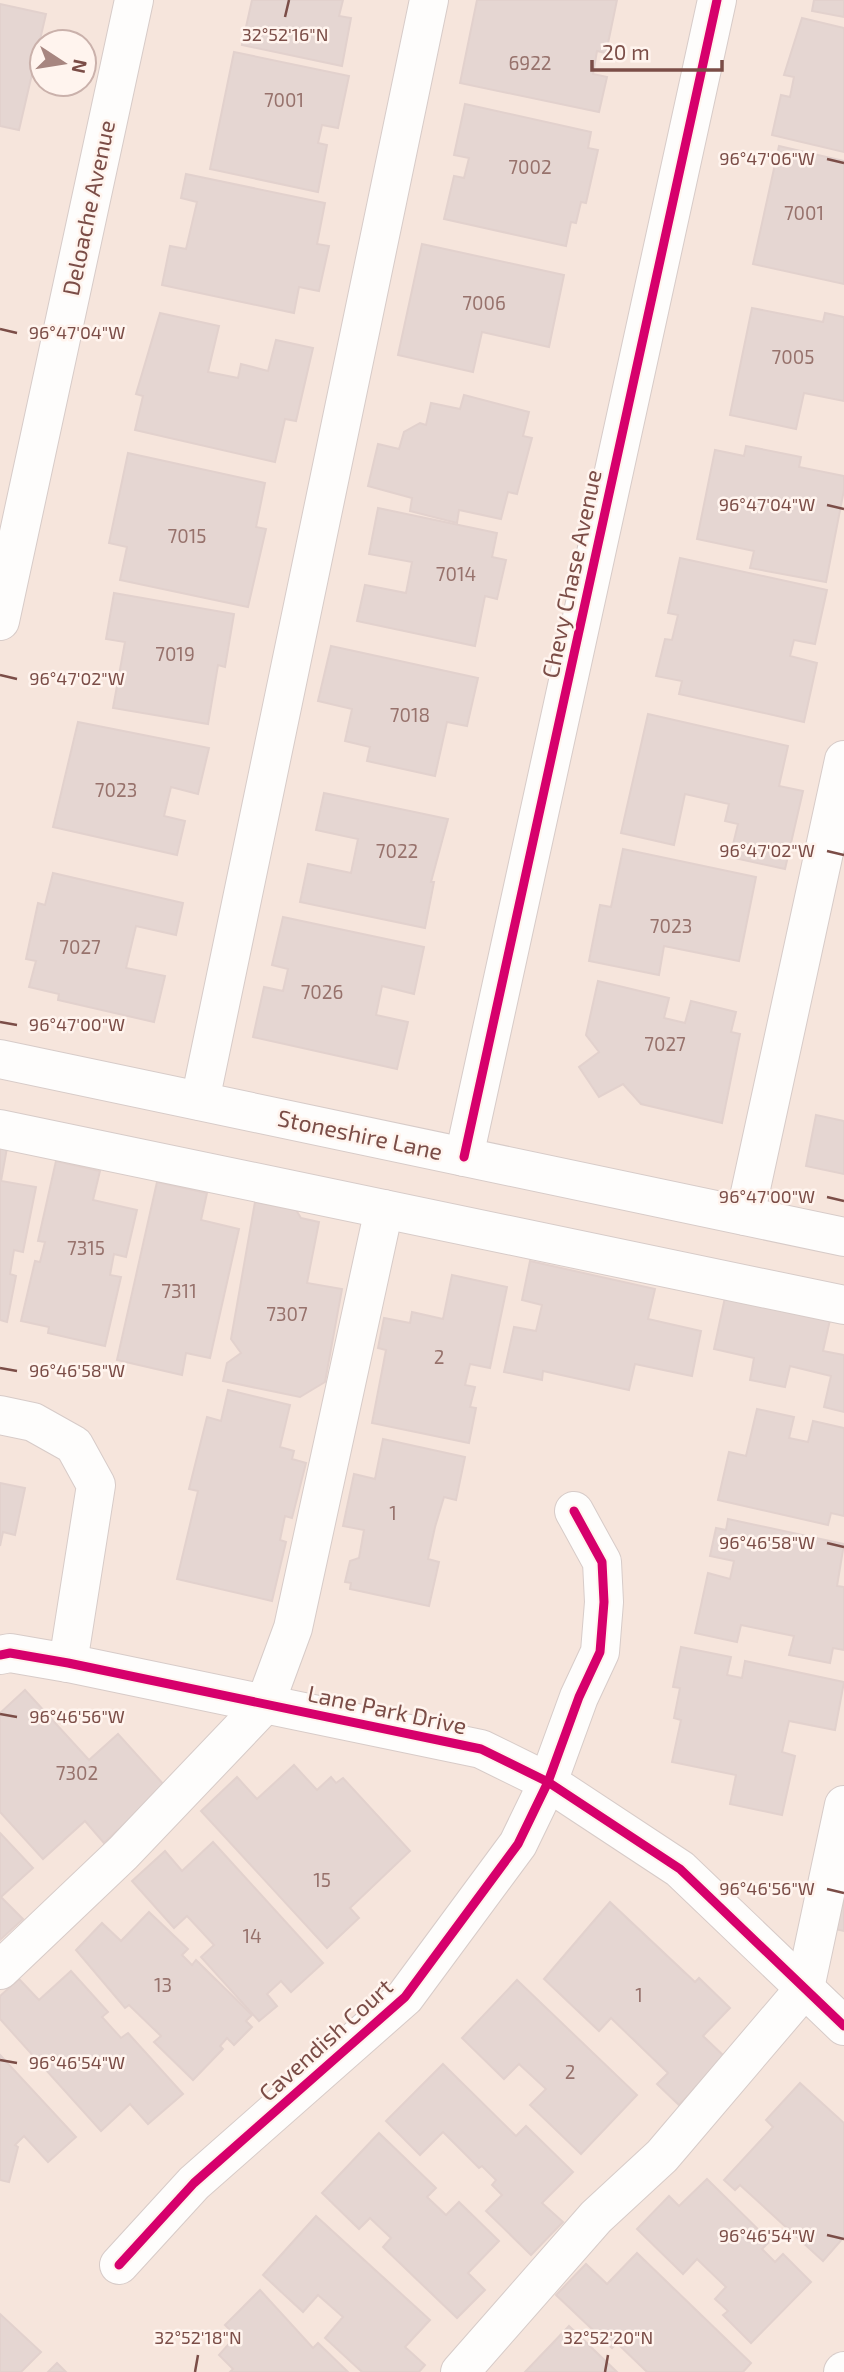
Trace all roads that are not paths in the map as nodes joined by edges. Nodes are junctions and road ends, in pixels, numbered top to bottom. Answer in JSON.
{"nodes":[{"id":1,"x":134,"y":0,"type":"edge"},
{"id":2,"x":429,"y":0,"type":"edge"},
{"id":3,"x":717,"y":0,"type":"edge"},
{"id":4,"x":0,"y":621,"type":"edge"},
{"id":5,"x":844,"y":760,"type":"edge"},
{"id":6,"x":0,"y":1059,"type":"edge"},
{"id":7,"x":200,"y":1101,"type":"junction"},
{"id":8,"x":0,"y":1129,"type":"edge"},
{"id":9,"x":464,"y":1157,"type":"junction"},
{"id":10,"x":384,"y":1209,"type":"junction"},
{"id":11,"x":746,"y":1216,"type":"junction"},
{"id":12,"x":844,"y":1237,"type":"edge"},
{"id":13,"x":844,"y":1306,"type":"edge"},
{"id":14,"x":0,"y":1415,"type":"edge"},
{"id":15,"x":574,"y":1511,"type":"dead end"},
{"id":16,"x":0,"y":1655,"type":"edge"},
{"id":17,"x":68,"y":1663,"type":"junction"},
{"id":18,"x":265,"y":1704,"type":"junction"},
{"id":19,"x":548,"y":1782,"type":"junction"},
{"id":20,"x":844,"y":1805,"type":"edge"},
{"id":21,"x":0,"y":1970,"type":"edge"},
{"id":22,"x":805,"y":1988,"type":"junction"},
{"id":23,"x":844,"y":2025,"type":"edge"},
{"id":24,"x":119,"y":2265,"type":"dead end"},
{"id":25,"x":460,"y":2372,"type":"edge"}],
"edges":[{"from":1,"to":4,"type":"street","name":"Deloache Avenue"},
{"from":2,"to":7,"type":"street"},
{"from":3,"to":9,"type":"street","name":"Chevy Chase Avenue"},
{"from":5,"to":11,"type":"street"},
{"from":6,"to":7,"type":"street","name":"Stoneshire Lane"},
{"from":7,"to":9,"type":"street","name":"Stoneshire Lane"},
{"from":8,"to":10,"type":"street"},
{"from":9,"to":11,"type":"street","name":"Stoneshire Lane"},
{"from":10,"to":13,"type":"street"},
{"from":10,"to":18,"type":"street"},
{"from":11,"to":12,"type":"street","name":"Stoneshire Lane"},
{"from":14,"to":17,"type":"street"},
{"from":15,"to":19,"type":"street","name":"Cavendish Court"},
{"from":16,"to":17,"type":"street","name":"Lane Park Drive"},
{"from":17,"to":18,"type":"street","name":"Lane Park Drive"},
{"from":18,"to":19,"type":"street","name":"Lane Park Drive"},
{"from":18,"to":21,"type":"street"},
{"from":19,"to":22,"type":"street","name":"Lane Park Drive"},
{"from":19,"to":24,"type":"street","name":"Cavendish Court"},
{"from":20,"to":22,"type":"street"},
{"from":22,"to":23,"type":"street","name":"Lane Park Drive"},
{"from":22,"to":25,"type":"street"}]}
